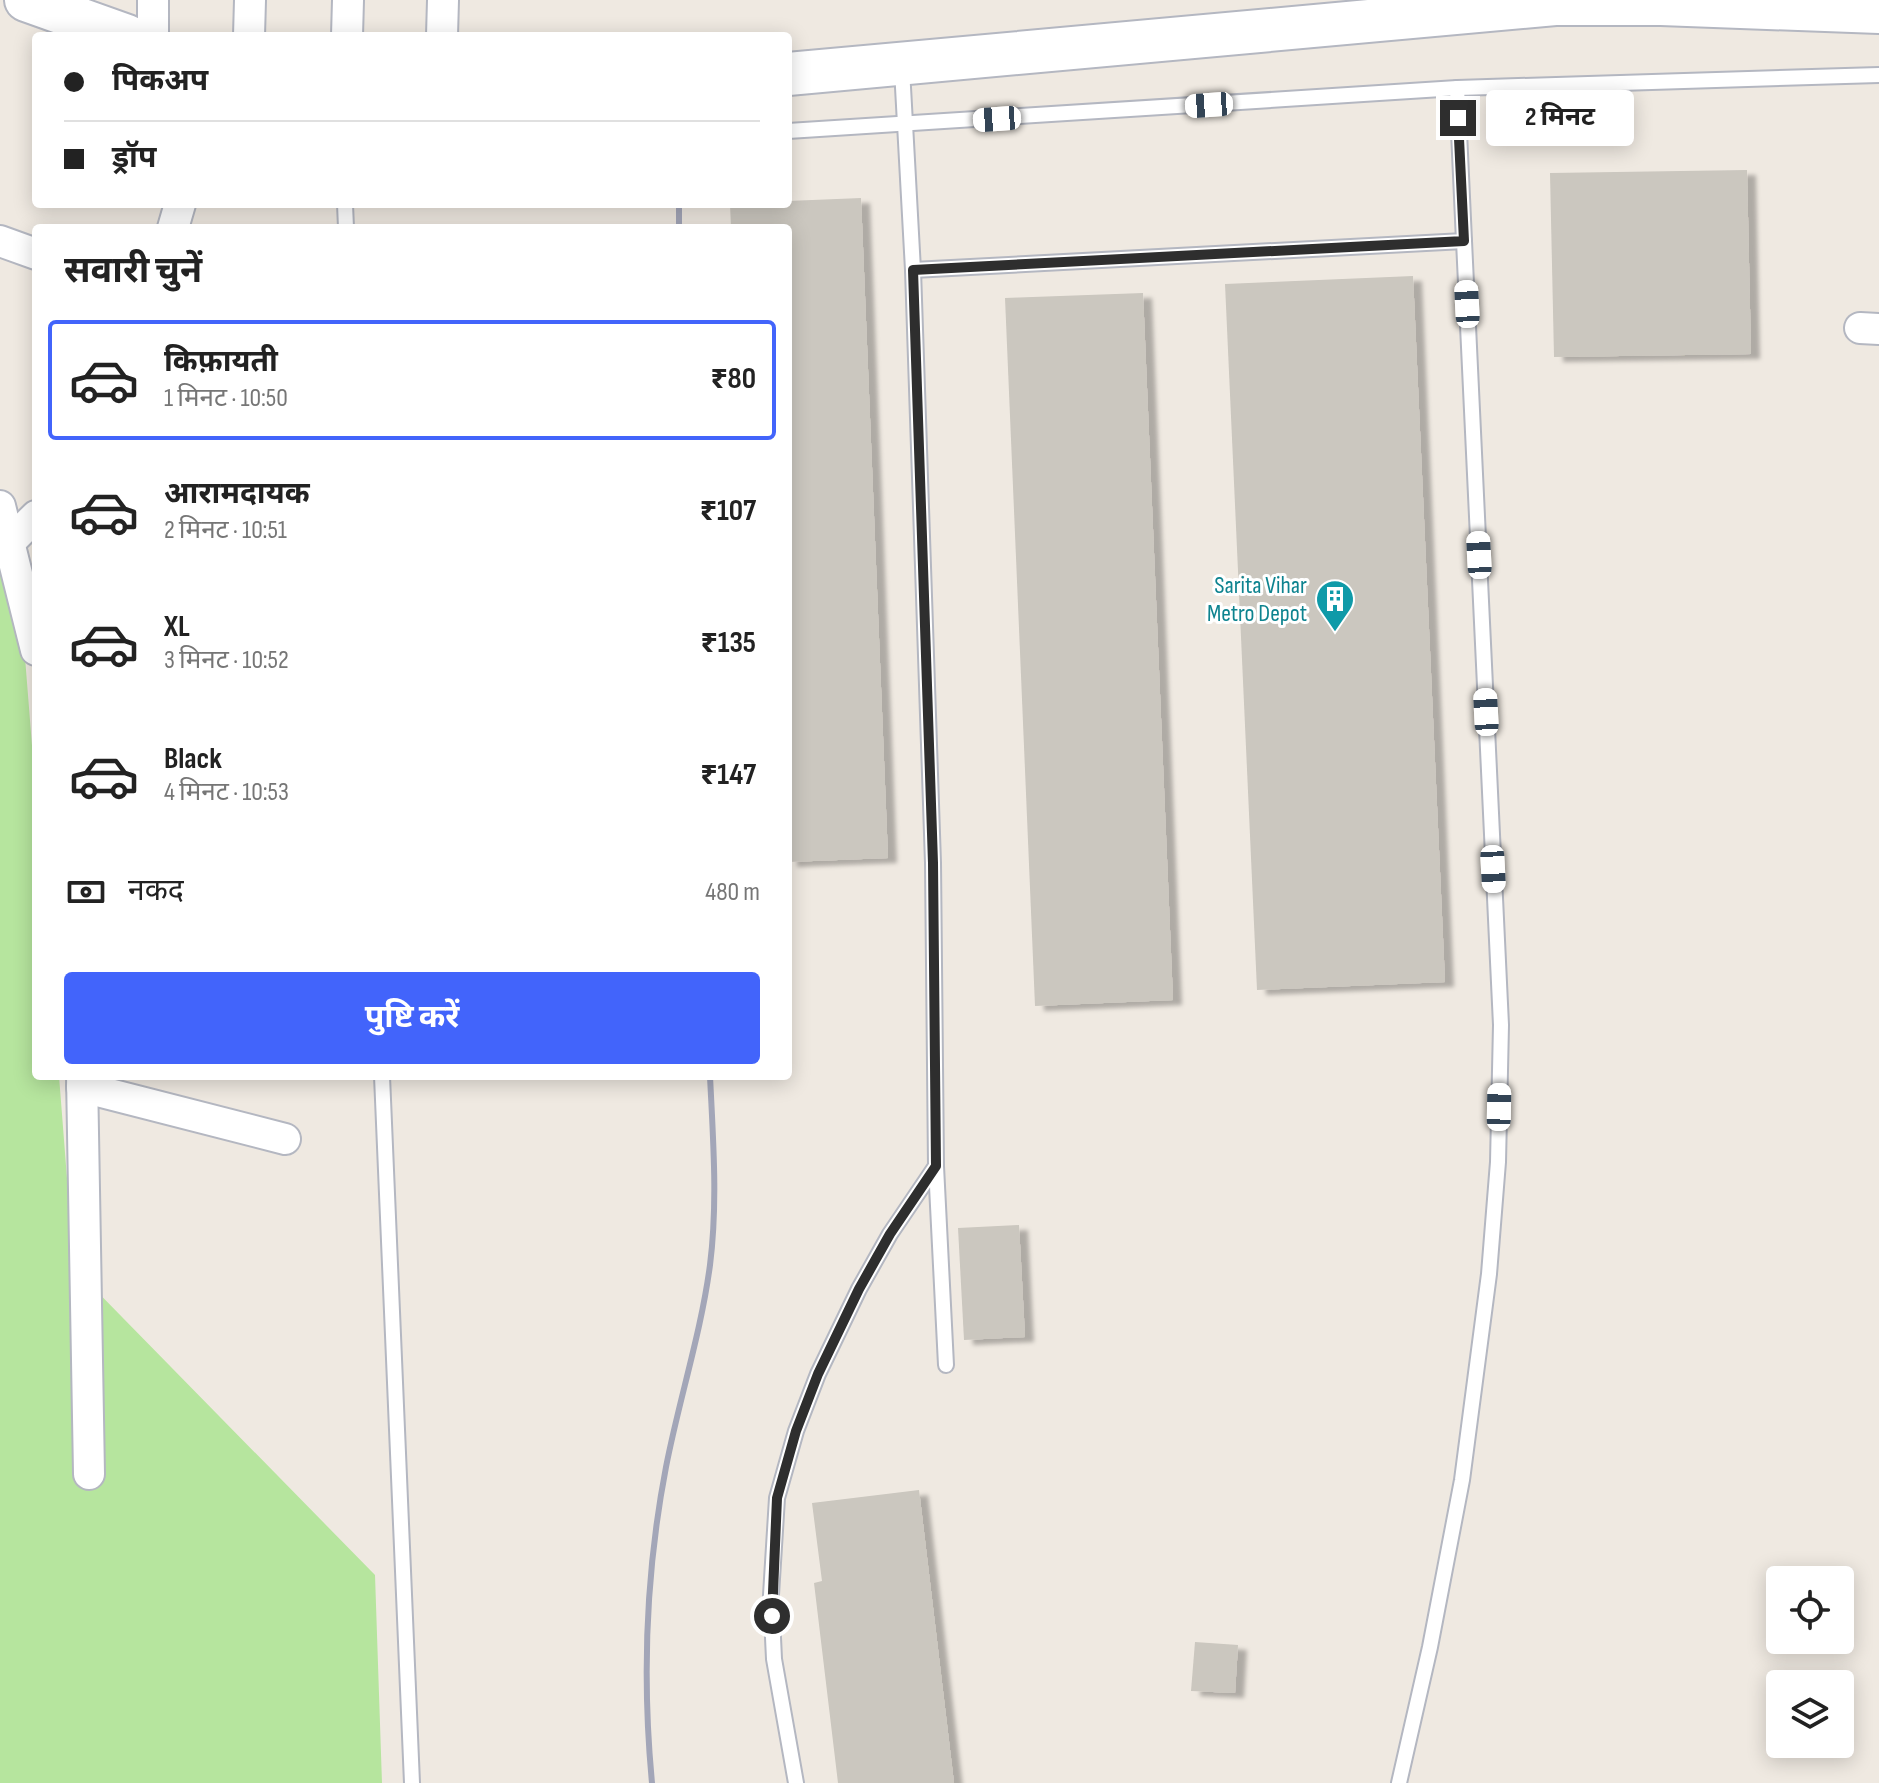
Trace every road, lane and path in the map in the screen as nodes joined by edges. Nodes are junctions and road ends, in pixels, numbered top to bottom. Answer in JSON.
{"nodes":[{"id":1,"x":153,"y":0,"type":"edge"},
{"id":2,"x":250,"y":0,"type":"edge"},
{"id":3,"x":348,"y":0,"type":"edge"},
{"id":4,"x":443,"y":0,"type":"edge"},
{"id":5,"x":47,"y":4,"type":"edge"},
{"id":6,"x":1879,"y":12,"type":"edge"},
{"id":7,"x":117,"y":32,"type":"edge"},
{"id":8,"x":153,"y":32,"type":"edge"},
{"id":9,"x":249,"y":32,"type":"edge"},
{"id":10,"x":347,"y":32,"type":"edge"},
{"id":11,"x":442,"y":32,"type":"edge"},
{"id":12,"x":902,"y":64,"type":"junction"},
{"id":13,"x":792,"y":74,"type":"edge"},
{"id":14,"x":1879,"y":75,"type":"edge"},
{"id":15,"x":1457,"y":88,"type":"junction"},
{"id":16,"x":906,"y":125,"type":"junction"},
{"id":17,"x":792,"y":131,"type":"edge"},
{"id":18,"x":0,"y":241,"type":"edge"},
{"id":19,"x":1464,"y":241,"type":"junction"},
{"id":20,"x":32,"y":253,"type":"edge"},
{"id":21,"x":913,"y":270,"type":"junction"},
{"id":22,"x":0,"y":506,"type":"edge"},
{"id":23,"x":32,"y":520,"type":"edge"},
{"id":24,"x":9,"y":543,"type":"junction"},
{"id":25,"x":32,"y":634,"type":"edge"},
{"id":26,"x":382,"y":1080,"type":"edge"},
{"id":27,"x":82,"y":1082,"type":"edge"},
{"id":28,"x":285,"y":1139,"type":"dead end"},
{"id":29,"x":936,"y":1166,"type":"junction"},
{"id":30,"x":946,"y":1365,"type":"dead end"},
{"id":31,"x":89,"y":1474,"type":"dead end"},
{"id":32,"x":412,"y":1783,"type":"edge"},
{"id":33,"x":796,"y":1783,"type":"edge"},
{"id":34,"x":1399,"y":1783,"type":"edge"}],
"edges":[{"from":1,"to":8,"type":"street"},
{"from":2,"to":9,"type":"street"},
{"from":3,"to":10,"type":"street"},
{"from":4,"to":11,"type":"street"},
{"from":5,"to":7,"type":"street"},
{"from":6,"to":12,"type":"street"},
{"from":12,"to":13,"type":"street"},
{"from":12,"to":16,"type":"lane"},
{"from":14,"to":15,"type":"lane"},
{"from":15,"to":16,"type":"lane"},
{"from":15,"to":19,"type":"lane"},
{"from":16,"to":17,"type":"lane"},
{"from":16,"to":21,"type":"lane"},
{"from":18,"to":20,"type":"street"},
{"from":19,"to":21,"type":"lane"},
{"from":19,"to":34,"type":"lane"},
{"from":21,"to":29,"type":"lane"},
{"from":22,"to":24,"type":"street"},
{"from":23,"to":24,"type":"street"},
{"from":24,"to":25,"type":"street"},
{"from":26,"to":32,"type":"lane"},
{"from":27,"to":28,"type":"street"},
{"from":27,"to":31,"type":"street"},
{"from":29,"to":30,"type":"lane"},
{"from":29,"to":33,"type":"lane"}]}
